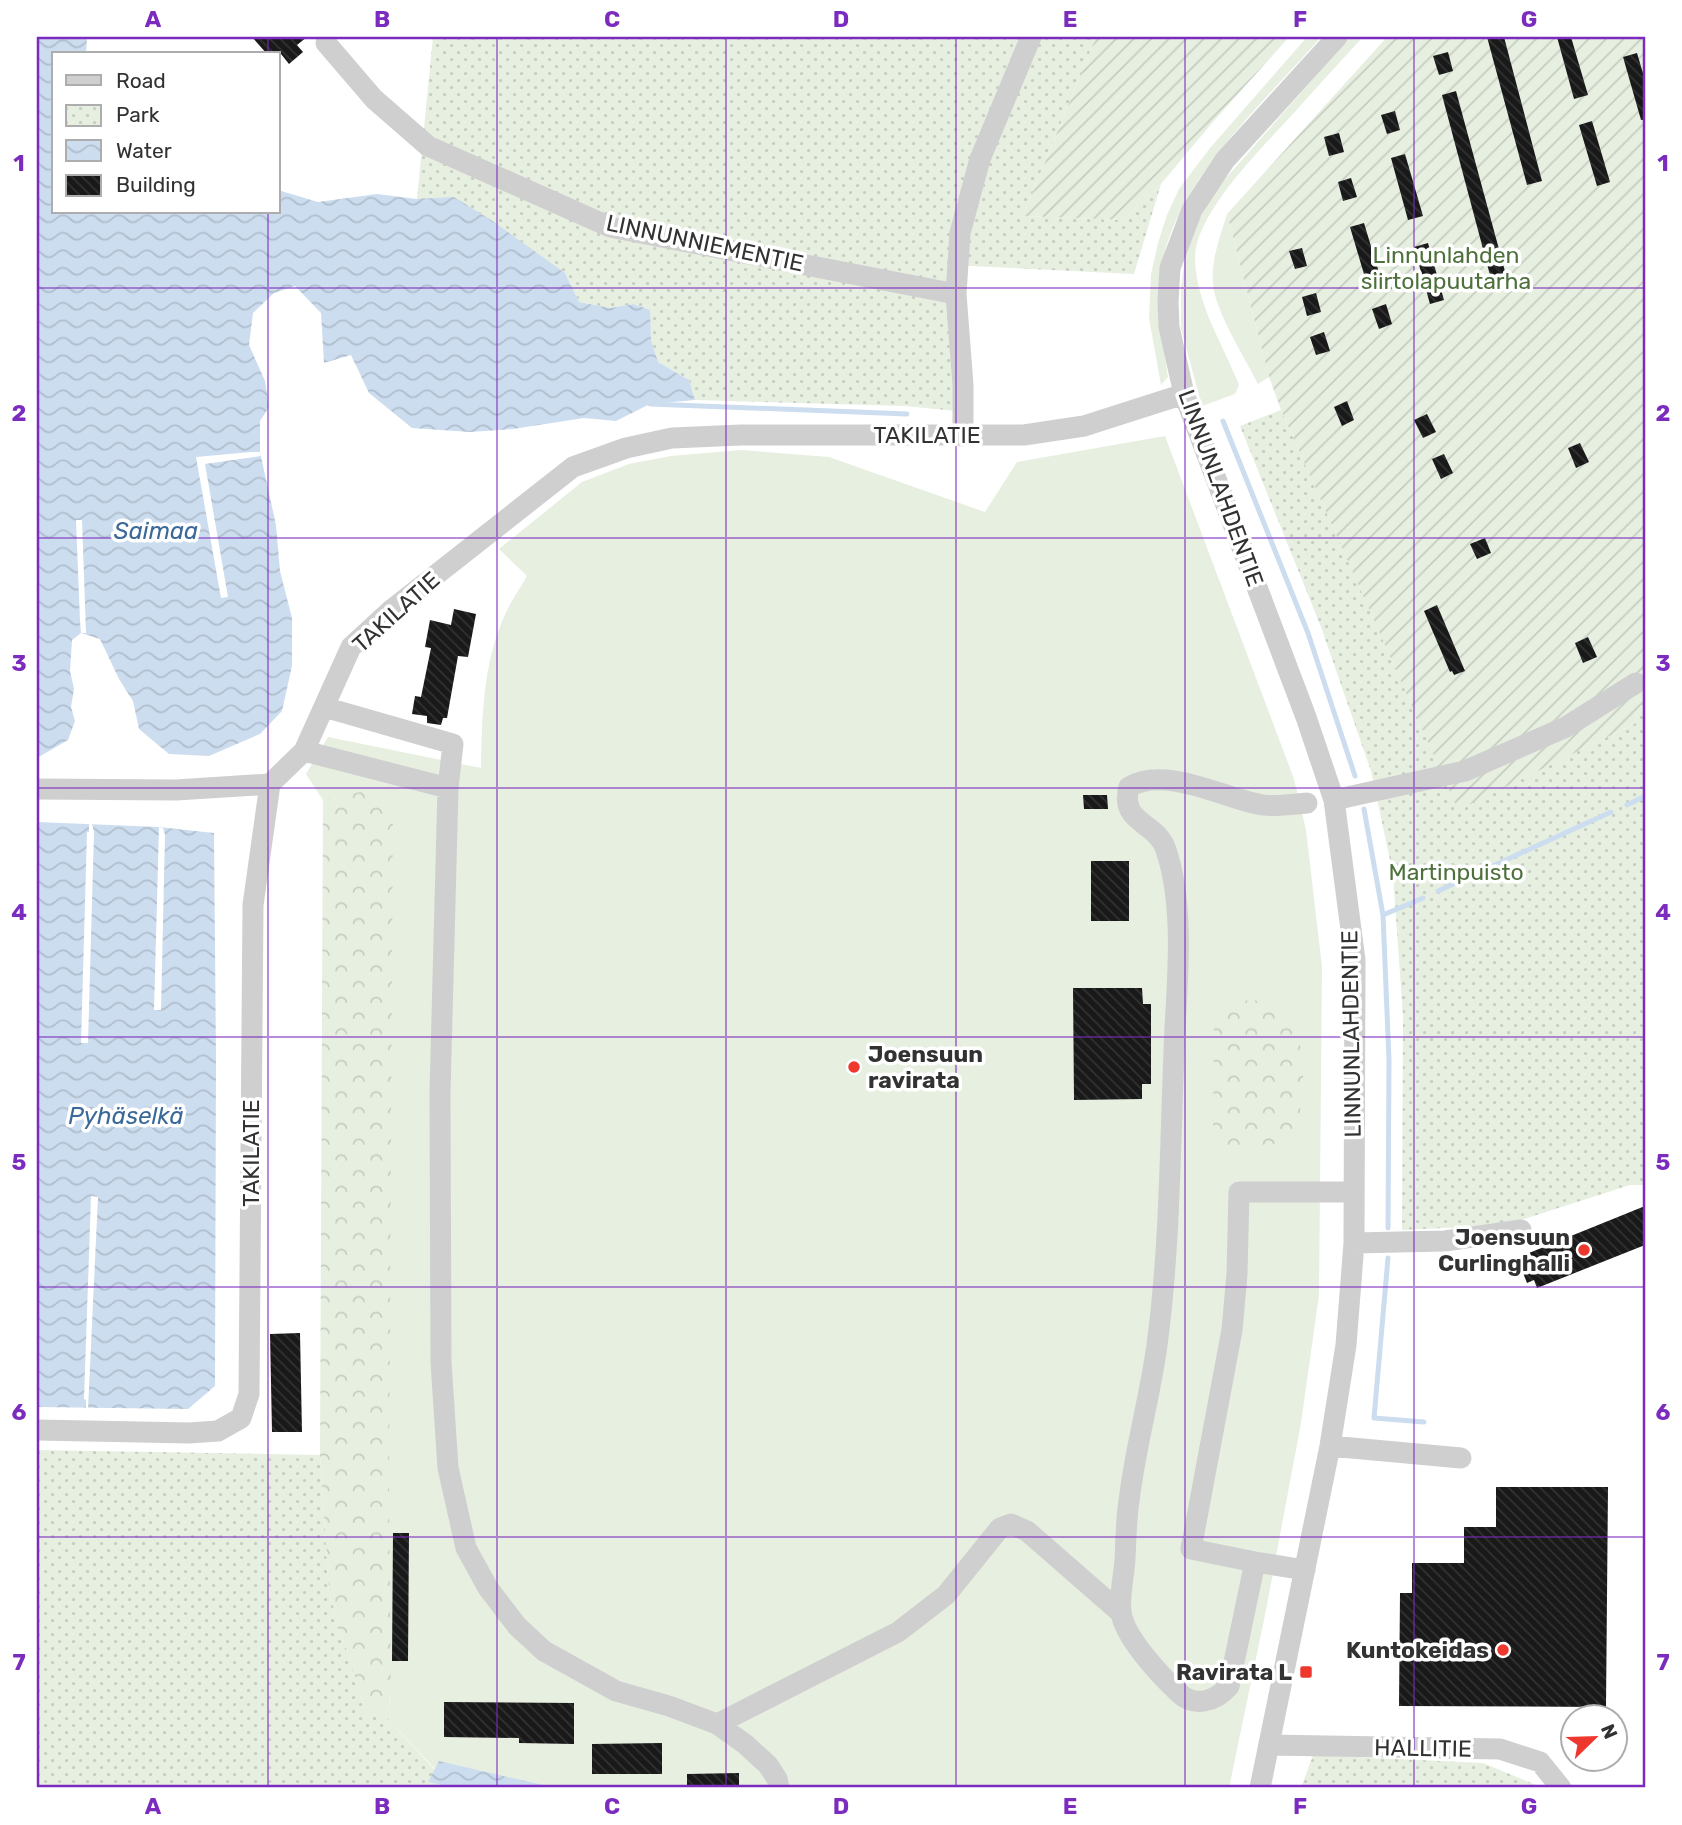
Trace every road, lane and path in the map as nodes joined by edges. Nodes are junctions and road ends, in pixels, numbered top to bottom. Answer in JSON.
{"nodes":[{"id":1,"x":1031,"y":37,"type":"edge"},
{"id":2,"x":1337,"y":37,"type":"edge"},
{"id":3,"x":326,"y":43,"type":"dead end"},
{"id":4,"x":956,"y":294,"type":"junction"},
{"id":5,"x":1184,"y":394,"type":"junction"},
{"id":6,"x":963,"y":436,"type":"junction"},
{"id":7,"x":1636,"y":683,"type":"dead end"},
{"id":8,"x":324,"y":707,"type":"junction"},
{"id":9,"x":304,"y":751,"type":"junction"},
{"id":10,"x":270,"y":784,"type":"junction"},
{"id":11,"x":37,"y":789,"type":"edge"},
{"id":12,"x":449,"y":789,"type":"junction"},
{"id":13,"x":1334,"y":800,"type":"junction"},
{"id":14,"x":1307,"y":803,"type":"dead end"},
{"id":15,"x":1353,"y":1192,"type":"junction"},
{"id":16,"x":1521,"y":1230,"type":"dead end"},
{"id":17,"x":1354,"y":1242,"type":"junction"},
{"id":18,"x":37,"y":1430,"type":"edge"},
{"id":19,"x":1330,"y":1446,"type":"junction"},
{"id":20,"x":1461,"y":1458,"type":"dead end"},
{"id":21,"x":1255,"y":1562,"type":"junction"},
{"id":22,"x":1305,"y":1570,"type":"junction"},
{"id":23,"x":1121,"y":1613,"type":"junction"},
{"id":24,"x":717,"y":1724,"type":"junction"},
{"id":25,"x":1269,"y":1745,"type":"junction"},
{"id":26,"x":779,"y":1788,"type":"edge"},
{"id":27,"x":1260,"y":1788,"type":"edge"},
{"id":28,"x":1562,"y":1788,"type":"edge"}],
"edges":[{"from":1,"to":4,"type":"street"},
{"from":2,"to":5,"type":"street","name":"LINNUNLAHDENTIE"},
{"from":3,"to":4,"type":"street","name":"LINNUNNIEMENTIE"},
{"from":4,"to":6,"type":"street"},
{"from":5,"to":6,"type":"street","name":"TAKILATIE"},
{"from":5,"to":13,"type":"street","name":"LINNUNLAHDENTIE"},
{"from":6,"to":8,"type":"street","name":"TAKILATIE"},
{"from":7,"to":13,"type":"street"},
{"from":8,"to":9,"type":"street","name":"TAKILATIE"},
{"from":8,"to":12,"type":"street"},
{"from":9,"to":10,"type":"street","name":"TAKILATIE"},
{"from":9,"to":12,"type":"street"},
{"from":10,"to":11,"type":"street"},
{"from":10,"to":18,"type":"street","name":"TAKILATIE"},
{"from":12,"to":24,"type":"street"},
{"from":13,"to":15,"type":"street","name":"LINNUNLAHDENTIE"},
{"from":14,"to":23,"type":"street"},
{"from":15,"to":17,"type":"street","name":"LINNUNLAHDENTIE"},
{"from":15,"to":21,"type":"street"},
{"from":16,"to":17,"type":"street"},
{"from":17,"to":19,"type":"street","name":"LINNUNLAHDENTIE"},
{"from":19,"to":20,"type":"street"},
{"from":19,"to":22,"type":"street","name":"LINNUNLAHDENTIE"},
{"from":21,"to":22,"type":"street"},
{"from":21,"to":23,"type":"street"},
{"from":22,"to":25,"type":"street","name":"LINNUNLAHDENTIE"},
{"from":23,"to":24,"type":"street"},
{"from":24,"to":26,"type":"street"},
{"from":25,"to":27,"type":"street","name":"LINNUNLAHDENTIE"},
{"from":25,"to":28,"type":"street","name":"HALLITIE"}]}
